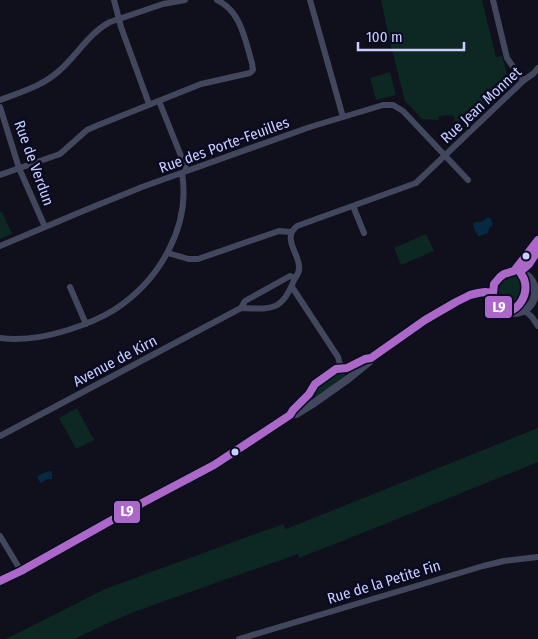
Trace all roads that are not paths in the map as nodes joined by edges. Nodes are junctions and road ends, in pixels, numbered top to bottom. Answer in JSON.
{"nodes":[{"id":1,"x":114,"y":0,"type":"edge"},
{"id":2,"x":185,"y":0,"type":"edge"},
{"id":3,"x":217,"y":0,"type":"edge"},
{"id":4,"x":310,"y":0,"type":"edge"},
{"id":5,"x":493,"y":0,"type":"edge"},
{"id":6,"x":118,"y":18,"type":"junction"},
{"id":7,"x":537,"y":71,"type":"edge"},
{"id":8,"x":523,"y":81,"type":"junction"},
{"id":9,"x":0,"y":100,"type":"edge"},
{"id":10,"x":159,"y":100,"type":"junction"},
{"id":11,"x":149,"y":104,"type":"junction"},
{"id":12,"x":0,"y":107,"type":"edge"},
{"id":13,"x":343,"y":117,"type":"junction"},
{"id":14,"x":446,"y":155,"type":"junction"},
{"id":15,"x":20,"y":168,"type":"junction"},
{"id":16,"x":184,"y":172,"type":"junction"},
{"id":17,"x":0,"y":175,"type":"edge"},
{"id":18,"x":468,"y":180,"type":"dead end"},
{"id":19,"x":354,"y":206,"type":"junction"},
{"id":20,"x":45,"y":227,"type":"junction"},
{"id":21,"x":292,"y":232,"type":"junction"},
{"id":22,"x":364,"y":233,"type":"dead end"},
{"id":23,"x":0,"y":246,"type":"edge"},
{"id":24,"x":538,"y":250,"type":"edge"},
{"id":25,"x":168,"y":253,"type":"junction"},
{"id":26,"x":520,"y":272,"type":"junction"},
{"id":27,"x":295,"y":278,"type":"junction"},
{"id":28,"x":70,"y":287,"type":"dead end"},
{"id":29,"x":292,"y":287,"type":"junction"},
{"id":30,"x":493,"y":293,"type":"junction"},
{"id":31,"x":241,"y":308,"type":"junction"},
{"id":32,"x":524,"y":310,"type":"junction"},
{"id":33,"x":86,"y":324,"type":"junction"},
{"id":34,"x":538,"y":326,"type":"edge"},
{"id":35,"x":0,"y":338,"type":"edge"},
{"id":36,"x":371,"y":358,"type":"junction"},
{"id":37,"x":343,"y":368,"type":"junction"},
{"id":38,"x":350,"y":377,"type":"junction"},
{"id":39,"x":309,"y":393,"type":"junction"},
{"id":40,"x":317,"y":400,"type":"junction"},
{"id":41,"x":290,"y":415,"type":"junction"},
{"id":42,"x":0,"y":426,"type":"edge"},
{"id":43,"x":2,"y":435,"type":"edge"},
{"id":44,"x":0,"y":536,"type":"edge"},
{"id":45,"x":538,"y":557,"type":"edge"},
{"id":46,"x":21,"y":571,"type":"junction"},
{"id":47,"x":0,"y":581,"type":"edge"},
{"id":48,"x":239,"y":639,"type":"edge"}],
"edges":[{"from":1,"to":6,"type":"street"},
{"from":2,"to":6,"type":"street"},
{"from":3,"to":10,"type":"street"},
{"from":4,"to":13,"type":"street"},
{"from":5,"to":8,"type":"street"},
{"from":6,"to":9,"type":"street"},
{"from":6,"to":11,"type":"street"},
{"from":7,"to":8,"type":"street","name":"Rue Jean Monnet"},
{"from":8,"to":14,"type":"street","name":"Rue Jean Monnet"},
{"from":10,"to":11,"type":"street"},
{"from":10,"to":16,"type":"street"},
{"from":11,"to":15,"type":"street"},
{"from":12,"to":15,"type":"street","name":"Rue de Verdun"},
{"from":13,"to":14,"type":"street","name":"Rue des Porte-Feuilles"},
{"from":13,"to":16,"type":"street","name":"Rue des Porte-Feuilles"},
{"from":14,"to":18,"type":"street","name":"Rue Jean Monnet"},
{"from":14,"to":19,"type":"street","name":"Rue Jean Monnet"},
{"from":15,"to":17,"type":"street"},
{"from":15,"to":20,"type":"street","name":"Rue de Verdun"},
{"from":16,"to":20,"type":"street","name":"Rue des Porte-Feuilles"},
{"from":16,"to":25,"type":"street"},
{"from":19,"to":21,"type":"street","name":"Rue Jean Monnet"},
{"from":19,"to":22,"type":"street"},
{"from":20,"to":23,"type":"street","name":"Rue des Porte-Feuilles"},
{"from":21,"to":25,"type":"street"},
{"from":21,"to":27,"type":"street"},
{"from":24,"to":26,"type":"street"},
{"from":25,"to":33,"type":"street"},
{"from":26,"to":30,"type":"street"},
{"from":26,"to":32,"type":"street"},
{"from":27,"to":29,"type":"street"},
{"from":27,"to":31,"type":"street"},
{"from":28,"to":33,"type":"street"},
{"from":29,"to":31,"type":"street"},
{"from":29,"to":37,"type":"street"},
{"from":30,"to":32,"type":"street"},
{"from":30,"to":36,"type":"street"},
{"from":31,"to":43,"type":"street","name":"Avenue de Kirn"},
{"from":32,"to":34,"type":"street"},
{"from":33,"to":35,"type":"street"},
{"from":36,"to":37,"type":"street"},
{"from":36,"to":38,"type":"street"},
{"from":37,"to":38,"type":"street"},
{"from":37,"to":39,"type":"street"},
{"from":38,"to":40,"type":"street"},
{"from":39,"to":40,"type":"street"},
{"from":39,"to":41,"type":"street"},
{"from":40,"to":41,"type":"street"},
{"from":41,"to":46,"type":"street"},
{"from":42,"to":43,"type":"street"},
{"from":44,"to":46,"type":"street"},
{"from":45,"to":48,"type":"street","name":"Rue de la Petite Fin"},
{"from":46,"to":47,"type":"street"}]}
